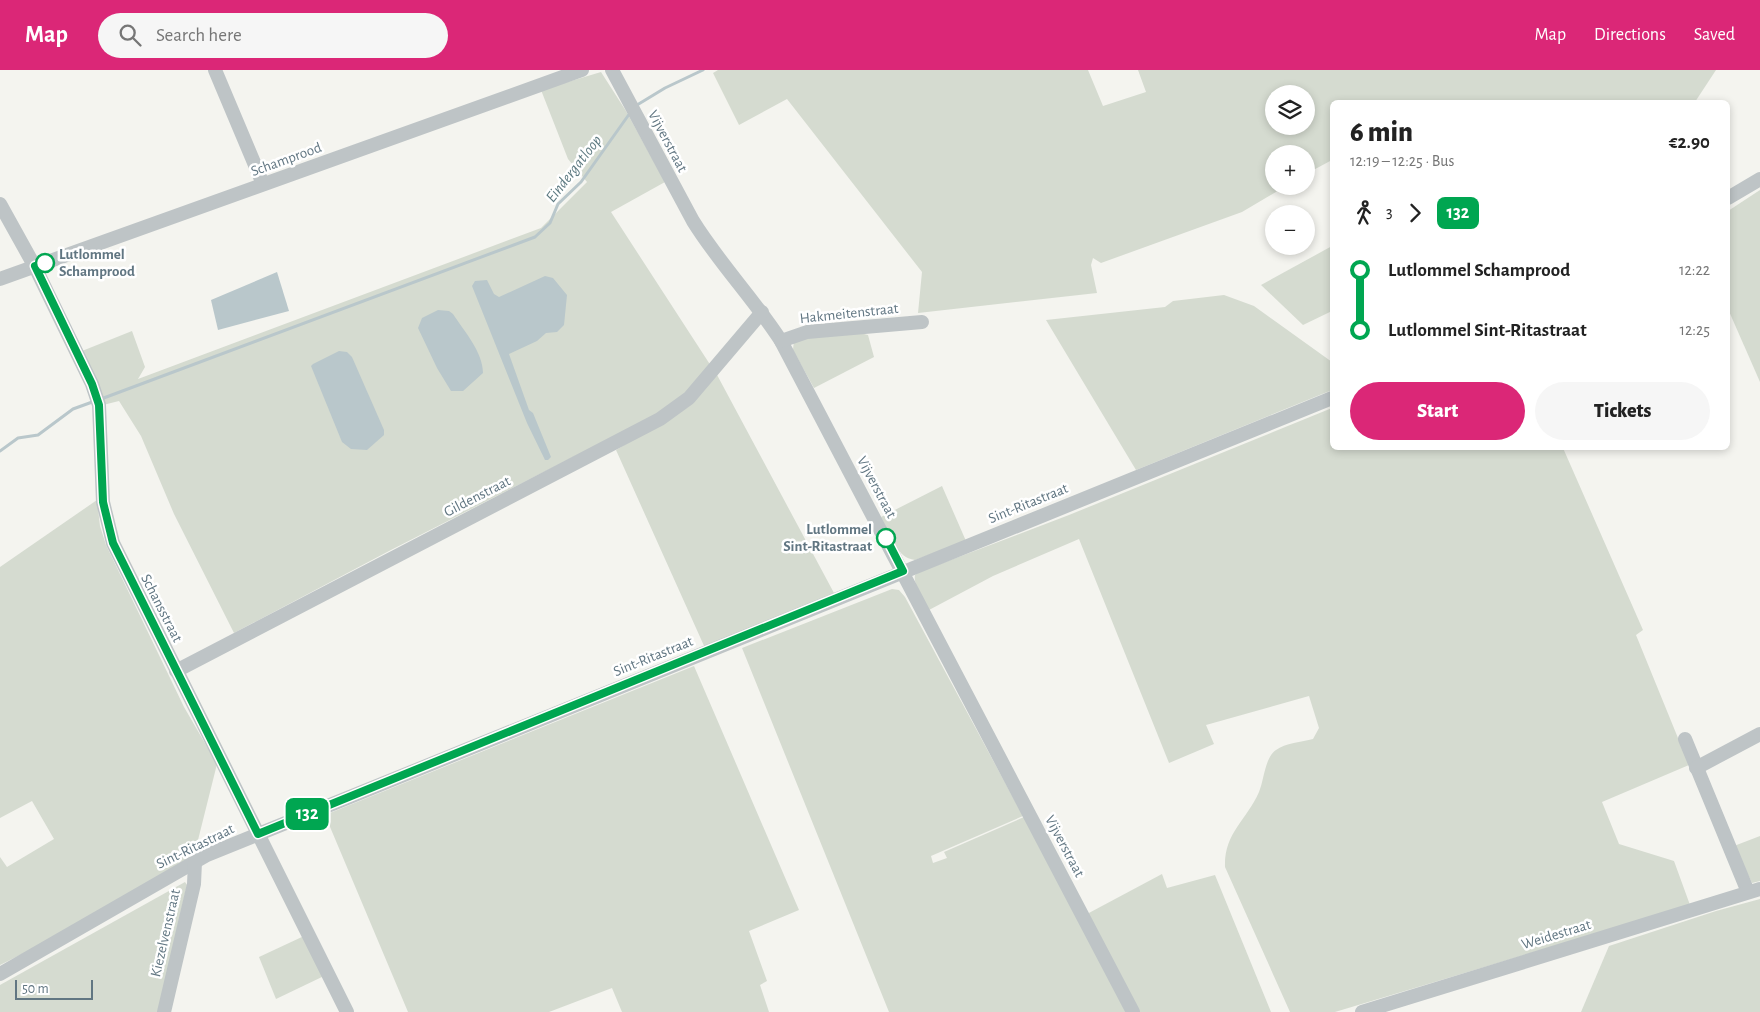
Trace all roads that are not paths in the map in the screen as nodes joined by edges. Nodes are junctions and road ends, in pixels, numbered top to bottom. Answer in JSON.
{"nodes":[{"id":1,"x":216,"y":70,"type":"edge"},
{"id":2,"x":582,"y":70,"type":"edge"},
{"id":3,"x":612,"y":70,"type":"edge"},
{"id":4,"x":1760,"y":179,"type":"edge"},
{"id":5,"x":264,"y":184,"type":"junction"},
{"id":6,"x":1730,"y":197,"type":"edge"},
{"id":7,"x":0,"y":204,"type":"edge"},
{"id":8,"x":35,"y":266,"type":"junction"},
{"id":9,"x":0,"y":279,"type":"edge"},
{"id":10,"x":762,"y":312,"type":"junction"},
{"id":11,"x":922,"y":322,"type":"dead end"},
{"id":12,"x":781,"y":341,"type":"junction"},
{"id":13,"x":1330,"y":399,"type":"edge"},
{"id":14,"x":903,"y":571,"type":"junction"},
{"id":15,"x":176,"y":670,"type":"junction"},
{"id":16,"x":1760,"y":734,"type":"edge"},
{"id":17,"x":1685,"y":739,"type":"dead end"},
{"id":18,"x":1696,"y":768,"type":"junction"},
{"id":19,"x":258,"y":834,"type":"junction"},
{"id":20,"x":195,"y":862,"type":"junction"},
{"id":21,"x":1754,"y":891,"type":"edge"},
{"id":22,"x":0,"y":974,"type":"edge"},
{"id":23,"x":164,"y":1012,"type":"edge"},
{"id":24,"x":347,"y":1012,"type":"edge"},
{"id":25,"x":1133,"y":1012,"type":"edge"},
{"id":26,"x":1362,"y":1012,"type":"edge"}],
"edges":[{"from":1,"to":5,"type":"street"},
{"from":2,"to":5,"type":"street","name":"Schamprood"},
{"from":3,"to":10,"type":"street","name":"Vijverstraat"},
{"from":4,"to":6,"type":"street"},
{"from":5,"to":8,"type":"street","name":"Schamprood"},
{"from":7,"to":8,"type":"street","name":"Schansstraat"},
{"from":8,"to":9,"type":"street","name":"Schamprood"},
{"from":8,"to":15,"type":"street","name":"Schansstraat"},
{"from":10,"to":12,"type":"street","name":"Vijverstraat"},
{"from":10,"to":15,"type":"street","name":"Gildenstraat"},
{"from":11,"to":12,"type":"street","name":"Hakmeitenstraat"},
{"from":12,"to":14,"type":"street","name":"Vijverstraat"},
{"from":13,"to":14,"type":"street","name":"Sint-Ritastraat"},
{"from":14,"to":19,"type":"street","name":"Sint-Ritastraat"},
{"from":14,"to":25,"type":"street","name":"Vijverstraat"},
{"from":15,"to":19,"type":"street","name":"Schansstraat"},
{"from":16,"to":18,"type":"street"},
{"from":17,"to":18,"type":"street"},
{"from":18,"to":21,"type":"street"},
{"from":19,"to":20,"type":"street","name":"Sint-Ritastraat"},
{"from":19,"to":24,"type":"street","name":"Schansstraat"},
{"from":20,"to":22,"type":"street","name":"Sint-Ritastraat"},
{"from":20,"to":23,"type":"street","name":"Kiezelvenstraat"},
{"from":21,"to":26,"type":"street","name":"Weidestraat"}]}
